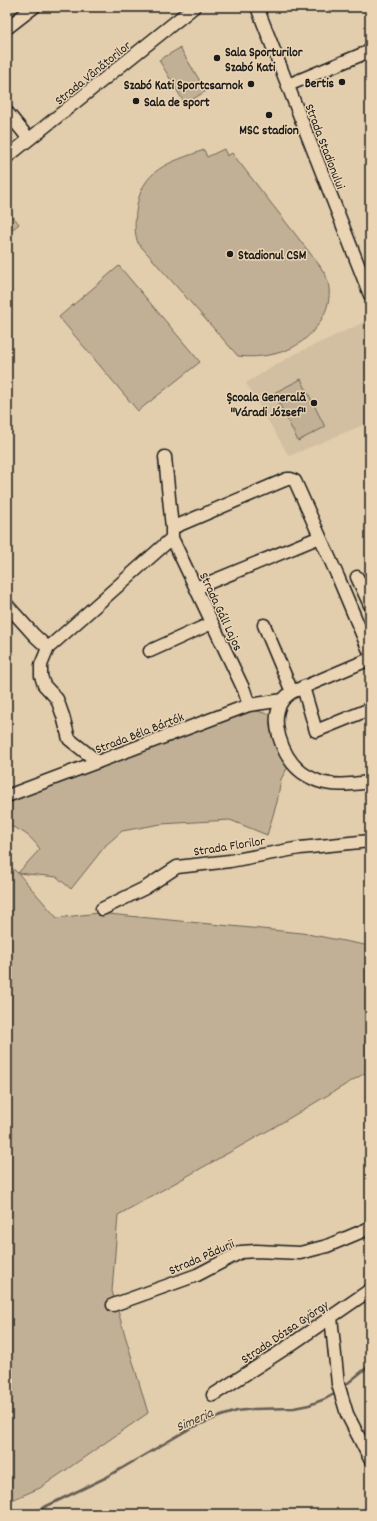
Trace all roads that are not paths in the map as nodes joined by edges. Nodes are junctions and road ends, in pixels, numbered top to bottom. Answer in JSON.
{"nodes":[{"id":1,"x":34,"y":7,"type":"edge"},
{"id":2,"x":194,"y":7,"type":"edge"},
{"id":3,"x":257,"y":7,"type":"edge"},
{"id":4,"x":7,"y":28,"type":"edge"},
{"id":5,"x":370,"y":51,"type":"edge"},
{"id":6,"x":288,"y":85,"type":"junction"},
{"id":7,"x":7,"y":112,"type":"edge"},
{"id":8,"x":29,"y":139,"type":"junction"},
{"id":9,"x":7,"y":157,"type":"edge"},
{"id":10,"x":370,"y":295,"type":"edge"},
{"id":11,"x":164,"y":457,"type":"dead end"},
{"id":12,"x":172,"y":533,"type":"junction"},
{"id":13,"x":320,"y":537,"type":"junction"},
{"id":14,"x":357,"y":577,"type":"dead end"},
{"id":15,"x":196,"y":588,"type":"junction"},
{"id":16,"x":7,"y":605,"type":"edge"},
{"id":17,"x":370,"y":605,"type":"edge"},
{"id":18,"x":212,"y":623,"type":"junction"},
{"id":19,"x":264,"y":625,"type":"dead end"},
{"id":20,"x":48,"y":648,"type":"junction"},
{"id":21,"x":150,"y":650,"type":"dead end"},
{"id":22,"x":370,"y":653,"type":"edge"},
{"id":23,"x":370,"y":659,"type":"edge"},
{"id":24,"x":298,"y":689,"type":"junction"},
{"id":25,"x":283,"y":700,"type":"junction"},
{"id":26,"x":249,"y":705,"type":"junction"},
{"id":27,"x":370,"y":709,"type":"edge"},
{"id":28,"x":98,"y":762,"type":"junction"},
{"id":29,"x":370,"y":782,"type":"edge"},
{"id":30,"x":7,"y":796,"type":"edge"},
{"id":31,"x":370,"y":841,"type":"edge"},
{"id":32,"x":102,"y":909,"type":"dead end"},
{"id":33,"x":370,"y":1228,"type":"edge"},
{"id":34,"x":370,"y":1290,"type":"edge"},
{"id":35,"x":113,"y":1305,"type":"dead end"},
{"id":36,"x":331,"y":1317,"type":"junction"},
{"id":37,"x":213,"y":1395,"type":"dead end"},
{"id":38,"x":370,"y":1459,"type":"edge"}],
"edges":[{"from":1,"to":4,"type":"street"},
{"from":2,"to":8,"type":"street","name":"Strada Vânătorilor"},
{"from":3,"to":6,"type":"street","name":"Strada Stadionului"},
{"from":5,"to":6,"type":"street"},
{"from":6,"to":10,"type":"street","name":"Strada Stadionului"},
{"from":7,"to":8,"type":"street"},
{"from":8,"to":9,"type":"street","name":"Strada Vânătorilor"},
{"from":11,"to":12,"type":"street","name":"Strada Gáll Lajos"},
{"from":12,"to":13,"type":"street"},
{"from":12,"to":15,"type":"street","name":"Strada Gáll Lajos"},
{"from":12,"to":20,"type":"street"},
{"from":13,"to":15,"type":"street"},
{"from":13,"to":22,"type":"street"},
{"from":14,"to":17,"type":"street"},
{"from":15,"to":18,"type":"street","name":"Strada Gáll Lajos"},
{"from":16,"to":20,"type":"street"},
{"from":18,"to":21,"type":"street"},
{"from":18,"to":26,"type":"street","name":"Strada Gáll Lajos"},
{"from":19,"to":24,"type":"street"},
{"from":20,"to":28,"type":"street"},
{"from":23,"to":24,"type":"street"},
{"from":24,"to":25,"type":"street"},
{"from":24,"to":27,"type":"street"},
{"from":25,"to":26,"type":"street","name":"Strada Béla Bártók"},
{"from":25,"to":29,"type":"street"},
{"from":26,"to":28,"type":"street","name":"Strada Béla Bártók"},
{"from":28,"to":30,"type":"street","name":"Strada Béla Bártók"},
{"from":31,"to":32,"type":"street","name":"Strada Florilor"},
{"from":33,"to":35,"type":"street","name":"Strada Pădurii"},
{"from":34,"to":36,"type":"street","name":"Strada Dózsa György"},
{"from":36,"to":37,"type":"street","name":"Strada Dózsa György"},
{"from":36,"to":38,"type":"street"}]}
